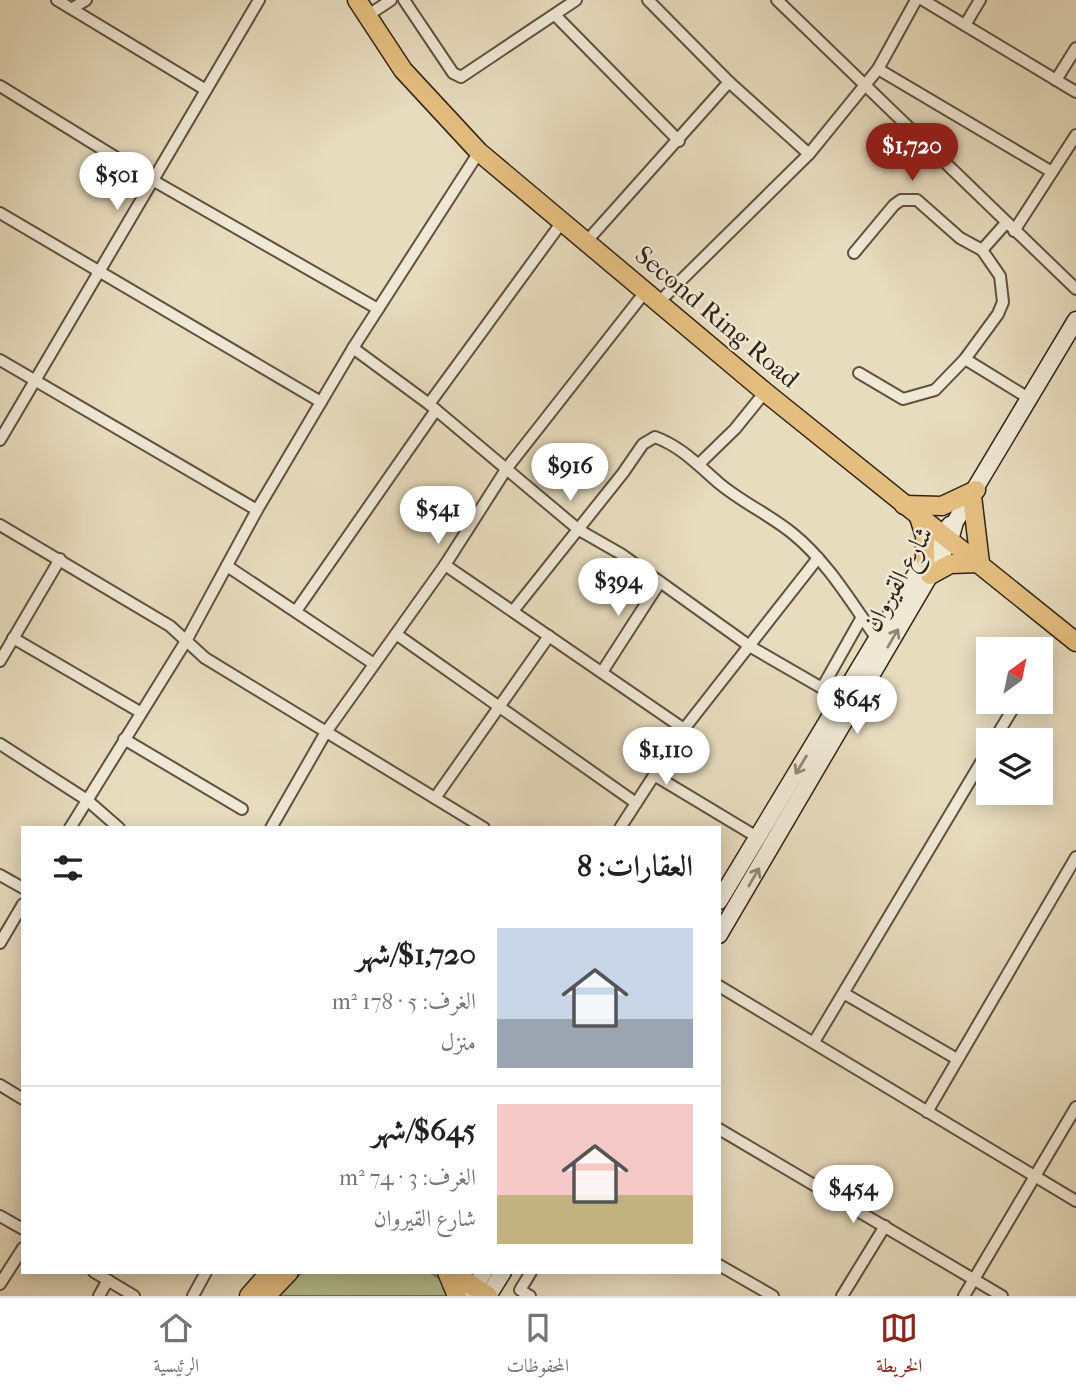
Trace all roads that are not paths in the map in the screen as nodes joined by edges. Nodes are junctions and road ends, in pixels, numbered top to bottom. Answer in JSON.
{"nodes":[{"id":1,"x":57,"y":0,"type":"edge"},
{"id":2,"x":86,"y":0,"type":"edge"},
{"id":3,"x":258,"y":0,"type":"edge"},
{"id":4,"x":357,"y":0,"type":"edge"},
{"id":5,"x":391,"y":0,"type":"edge"},
{"id":6,"x":404,"y":0,"type":"edge"},
{"id":7,"x":576,"y":0,"type":"edge"},
{"id":8,"x":648,"y":0,"type":"edge"},
{"id":9,"x":916,"y":0,"type":"edge"},
{"id":10,"x":923,"y":0,"type":"edge"},
{"id":11,"x":980,"y":0,"type":"edge"},
{"id":12,"x":784,"y":2,"type":"edge"},
{"id":13,"x":73,"y":8,"type":"junction"},
{"id":14,"x":559,"y":8,"type":"edge"},
{"id":15,"x":368,"y":16,"type":"junction"},
{"id":16,"x":965,"y":25,"type":"junction"},
{"id":17,"x":1076,"y":48,"type":"edge"},
{"id":18,"x":878,"y":69,"type":"junction"},
{"id":19,"x":1056,"y":80,"type":"junction"},
{"id":20,"x":729,"y":82,"type":"junction"},
{"id":21,"x":866,"y":84,"type":"junction"},
{"id":22,"x":0,"y":86,"type":"edge"},
{"id":23,"x":206,"y":90,"type":"junction"},
{"id":24,"x":1076,"y":92,"type":"edge"},
{"id":25,"x":1076,"y":135,"type":"edge"},
{"id":26,"x":679,"y":141,"type":"junction"},
{"id":27,"x":479,"y":152,"type":"junction"},
{"id":28,"x":809,"y":154,"type":"junction"},
{"id":29,"x":1052,"y":172,"type":"junction"},
{"id":30,"x":153,"y":181,"type":"junction"},
{"id":31,"x":0,"y":213,"type":"edge"},
{"id":32,"x":562,"y":222,"type":"junction"},
{"id":33,"x":1010,"y":227,"type":"junction"},
{"id":34,"x":586,"y":242,"type":"junction"},
{"id":35,"x":982,"y":250,"type":"junction"},
{"id":36,"x":854,"y":253,"type":"dead end"},
{"id":37,"x":100,"y":271,"type":"junction"},
{"id":38,"x":1076,"y":289,"type":"edge"},
{"id":39,"x":652,"y":297,"type":"junction"},
{"id":40,"x":378,"y":310,"type":"junction"},
{"id":41,"x":1076,"y":320,"type":"edge"},
{"id":42,"x":353,"y":348,"type":"junction"},
{"id":43,"x":965,"y":359,"type":"junction"},
{"id":44,"x":0,"y":360,"type":"edge"},
{"id":45,"x":859,"y":373,"type":"dead end"},
{"id":46,"x":35,"y":381,"type":"junction"},
{"id":47,"x":765,"y":391,"type":"junction"},
{"id":48,"x":1030,"y":398,"type":"junction"},
{"id":49,"x":321,"y":401,"type":"junction"},
{"id":50,"x":433,"y":407,"type":"junction"},
{"id":51,"x":0,"y":440,"type":"edge"},
{"id":52,"x":699,"y":464,"type":"junction"},
{"id":53,"x":507,"y":468,"type":"junction"},
{"id":54,"x":974,"y":493,"type":"junction"},
{"id":55,"x":904,"y":505,"type":"junction"},
{"id":56,"x":257,"y":510,"type":"junction"},
{"id":57,"x":919,"y":517,"type":"junction"},
{"id":58,"x":0,"y":525,"type":"edge"},
{"id":59,"x":579,"y":530,"type":"junction"},
{"id":60,"x":948,"y":532,"type":"junction"},
{"id":61,"x":818,"y":558,"type":"junction"},
{"id":62,"x":60,"y":559,"type":"junction"},
{"id":63,"x":980,"y":563,"type":"junction"},
{"id":64,"x":445,"y":565,"type":"junction"},
{"id":65,"x":227,"y":566,"type":"junction"},
{"id":66,"x":927,"y":567,"type":"junction"},
{"id":67,"x":660,"y":582,"type":"junction"},
{"id":68,"x":296,"y":611,"type":"junction"},
{"id":69,"x":513,"y":611,"type":"junction"},
{"id":70,"x":862,"y":617,"type":"junction"},
{"id":71,"x":396,"y":634,"type":"junction"},
{"id":72,"x":549,"y":636,"type":"junction"},
{"id":73,"x":13,"y":638,"type":"junction"},
{"id":74,"x":877,"y":639,"type":"junction"},
{"id":75,"x":186,"y":640,"type":"junction"},
{"id":76,"x":1076,"y":642,"type":"edge"},
{"id":77,"x":751,"y":647,"type":"junction"},
{"id":78,"x":0,"y":661,"type":"edge"},
{"id":79,"x":374,"y":664,"type":"junction"},
{"id":80,"x":602,"y":672,"type":"junction"},
{"id":81,"x":822,"y":688,"type":"junction"},
{"id":82,"x":841,"y":699,"type":"junction"},
{"id":83,"x":500,"y":707,"type":"junction"},
{"id":84,"x":140,"y":712,"type":"junction"},
{"id":85,"x":684,"y":729,"type":"junction"},
{"id":86,"x":326,"y":732,"type":"junction"},
{"id":87,"x":124,"y":739,"type":"junction"},
{"id":88,"x":0,"y":744,"type":"edge"},
{"id":89,"x":976,"y":771,"type":"edge"},
{"id":90,"x":654,"y":775,"type":"junction"},
{"id":91,"x":435,"y":798,"type":"junction"},
{"id":92,"x":88,"y":800,"type":"junction"},
{"id":93,"x":636,"y":803,"type":"junction"},
{"id":94,"x":242,"y":809,"type":"dead end"},
{"id":95,"x":71,"y":826,"type":"edge"},
{"id":96,"x":117,"y":826,"type":"edge"},
{"id":97,"x":272,"y":826,"type":"edge"},
{"id":98,"x":481,"y":826,"type":"edge"},
{"id":99,"x":621,"y":826,"type":"edge"},
{"id":100,"x":757,"y":837,"type":"junction"},
{"id":101,"x":1076,"y":857,"type":"edge"},
{"id":102,"x":0,"y":875,"type":"edge"},
{"id":103,"x":21,"y":887,"type":"edge"},
{"id":104,"x":721,"y":898,"type":"edge"},
{"id":105,"x":21,"y":907,"type":"edge"},
{"id":106,"x":721,"y":932,"type":"edge"},
{"id":107,"x":0,"y":943,"type":"edge"},
{"id":108,"x":721,"y":987,"type":"edge"},
{"id":109,"x":845,"y":994,"type":"junction"},
{"id":110,"x":814,"y":1042,"type":"junction"},
{"id":111,"x":957,"y":1059,"type":"junction"},
{"id":112,"x":0,"y":1085,"type":"edge"},
{"id":113,"x":21,"y":1098,"type":"edge"},
{"id":114,"x":1076,"y":1107,"type":"edge"},
{"id":115,"x":927,"y":1112,"type":"junction"},
{"id":116,"x":721,"y":1130,"type":"edge"},
{"id":117,"x":1035,"y":1176,"type":"junction"},
{"id":118,"x":1076,"y":1200,"type":"edge"},
{"id":119,"x":0,"y":1216,"type":"edge"},
{"id":120,"x":885,"y":1226,"type":"junction"},
{"id":121,"x":21,"y":1228,"type":"edge"},
{"id":122,"x":21,"y":1251,"type":"edge"},
{"id":123,"x":721,"y":1266,"type":"edge"},
{"id":124,"x":98,"y":1274,"type":"edge"},
{"id":125,"x":205,"y":1274,"type":"edge"},
{"id":126,"x":268,"y":1274,"type":"edge"},
{"id":127,"x":287,"y":1274,"type":"edge"},
{"id":128,"x":450,"y":1274,"type":"edge"},
{"id":129,"x":455,"y":1274,"type":"edge"},
{"id":130,"x":530,"y":1274,"type":"edge"},
{"id":131,"x":974,"y":1279,"type":"junction"},
{"id":132,"x":108,"y":1280,"type":"junction"},
{"id":133,"x":0,"y":1284,"type":"edge"},
{"id":134,"x":484,"y":1284,"type":"edge"},
{"id":135,"x":522,"y":1294,"type":"edge"},
{"id":136,"x":99,"y":1296,"type":"edge"},
{"id":137,"x":134,"y":1296,"type":"edge"},
{"id":138,"x":193,"y":1296,"type":"edge"},
{"id":139,"x":249,"y":1296,"type":"edge"},
{"id":140,"x":267,"y":1296,"type":"edge"},
{"id":141,"x":457,"y":1296,"type":"edge"},
{"id":142,"x":773,"y":1296,"type":"edge"},
{"id":143,"x":842,"y":1296,"type":"edge"},
{"id":144,"x":964,"y":1296,"type":"edge"},
{"id":145,"x":1002,"y":1296,"type":"edge"}],
"edges":[{"from":1,"to":13,"type":"street"},
{"from":2,"to":13,"type":"street"},
{"from":3,"to":23,"type":"street"},
{"from":4,"to":15,"type":"main road","name":"Second Ring Road"},
{"from":5,"to":15,"type":"street"},
{"from":6,"to":14,"type":"street"},
{"from":7,"to":14,"type":"street"},
{"from":8,"to":20,"type":"street"},
{"from":9,"to":18,"type":"street"},
{"from":10,"to":16,"type":"street"},
{"from":11,"to":16,"type":"street"},
{"from":12,"to":21,"type":"street"},
{"from":13,"to":23,"type":"street"},
{"from":14,"to":26,"type":"street"},
{"from":15,"to":27,"type":"main road","name":"Second Ring Road"},
{"from":16,"to":19,"type":"street"},
{"from":17,"to":19,"type":"street"},
{"from":18,"to":21,"type":"street"},
{"from":18,"to":29,"type":"street"},
{"from":19,"to":24,"type":"street"},
{"from":20,"to":26,"type":"street"},
{"from":20,"to":28,"type":"street"},
{"from":21,"to":28,"type":"street"},
{"from":21,"to":33,"type":"street"},
{"from":22,"to":30,"type":"street"},
{"from":23,"to":30,"type":"street"},
{"from":25,"to":29,"type":"street"},
{"from":26,"to":34,"type":"street"},
{"from":27,"to":32,"type":"main road","name":"Second Ring Road"},
{"from":27,"to":40,"type":"street"},
{"from":28,"to":39,"type":"street"},
{"from":29,"to":33,"type":"street"},
{"from":30,"to":37,"type":"street"},
{"from":30,"to":40,"type":"street"},
{"from":31,"to":37,"type":"street"},
{"from":32,"to":34,"type":"main road","name":"Second Ring Road"},
{"from":32,"to":50,"type":"street"},
{"from":33,"to":35,"type":"street"},
{"from":33,"to":38,"type":"street"},
{"from":34,"to":39,"type":"main road","name":"Second Ring Road"},
{"from":35,"to":36,"type":"street"},
{"from":35,"to":43,"type":"street"},
{"from":37,"to":46,"type":"street"},
{"from":37,"to":49,"type":"street"},
{"from":39,"to":47,"type":"main road","name":"Second Ring Road"},
{"from":39,"to":53,"type":"street"},
{"from":40,"to":42,"type":"street"},
{"from":41,"to":48,"type":"main road","name":"شارع القيروان"},
{"from":42,"to":49,"type":"street"},
{"from":42,"to":50,"type":"street"},
{"from":43,"to":45,"type":"street"},
{"from":43,"to":48,"type":"street"},
{"from":44,"to":46,"type":"street"},
{"from":46,"to":51,"type":"street"},
{"from":46,"to":56,"type":"street"},
{"from":47,"to":52,"type":"street"},
{"from":47,"to":55,"type":"main road","name":"Second Ring Road"},
{"from":48,"to":54,"type":"main road","name":"شارع القيروان"},
{"from":49,"to":56,"type":"street"},
{"from":50,"to":53,"type":"street"},
{"from":50,"to":68,"type":"street"},
{"from":52,"to":59,"type":"street"},
{"from":52,"to":61,"type":"street"},
{"from":53,"to":59,"type":"street"},
{"from":53,"to":64,"type":"street"},
{"from":54,"to":55,"type":"main road"},
{"from":54,"to":60,"type":"main road","name":"شارع القيروان"},
{"from":54,"to":63,"type":"main road"},
{"from":55,"to":57,"type":"main road","name":"Second Ring Road"},
{"from":56,"to":65,"type":"street"},
{"from":57,"to":60,"type":"main road","name":"Second Ring Road"},
{"from":57,"to":66,"type":"main road"},
{"from":58,"to":62,"type":"street"},
{"from":59,"to":67,"type":"street"},
{"from":59,"to":69,"type":"street"},
{"from":60,"to":63,"type":"main road","name":"Second Ring Road"},
{"from":60,"to":66,"type":"main road","name":"شارع القيروان"},
{"from":61,"to":70,"type":"street"},
{"from":61,"to":77,"type":"street"},
{"from":62,"to":73,"type":"street"},
{"from":62,"to":75,"type":"street"},
{"from":63,"to":66,"type":"main road"},
{"from":63,"to":76,"type":"main road","name":"Second Ring Road"},
{"from":64,"to":69,"type":"street"},
{"from":64,"to":71,"type":"street"},
{"from":65,"to":68,"type":"street"},
{"from":65,"to":75,"type":"street"},
{"from":66,"to":74,"type":"main road"},
{"from":106,"to":66,"type":"main road","name":"شارع القيروان","one_way":true},
{"from":67,"to":77,"type":"street"},
{"from":67,"to":80,"type":"street"},
{"from":68,"to":79,"type":"street"},
{"from":69,"to":72,"type":"street"},
{"from":70,"to":74,"type":"street"},
{"from":70,"to":81,"type":"street"},
{"from":71,"to":79,"type":"street"},
{"from":71,"to":83,"type":"street"},
{"from":72,"to":80,"type":"street"},
{"from":72,"to":83,"type":"street"},
{"from":73,"to":78,"type":"street"},
{"from":73,"to":84,"type":"street"},
{"from":74,"to":82,"type":"main road"},
{"from":75,"to":84,"type":"street"},
{"from":75,"to":86,"type":"street"},
{"from":77,"to":81,"type":"street"},
{"from":77,"to":85,"type":"street"},
{"from":79,"to":86,"type":"street"},
{"from":80,"to":85,"type":"street"},
{"from":81,"to":82,"type":"street"},
{"from":82,"to":100,"type":"main road","one_way":true},
{"from":83,"to":91,"type":"street"},
{"from":83,"to":93,"type":"street"},
{"from":84,"to":87,"type":"street"},
{"from":85,"to":90,"type":"street"},
{"from":86,"to":91,"type":"street"},
{"from":86,"to":97,"type":"street"},
{"from":87,"to":92,"type":"street"},
{"from":87,"to":94,"type":"street"},
{"from":88,"to":92,"type":"street"},
{"from":89,"to":109,"type":"street"},
{"from":90,"to":93,"type":"street"},
{"from":90,"to":100,"type":"street"},
{"from":91,"to":98,"type":"street"},
{"from":92,"to":95,"type":"street"},
{"from":92,"to":96,"type":"street"},
{"from":93,"to":99,"type":"street"},
{"from":100,"to":104,"type":"main road"},
{"from":101,"to":111,"type":"street"},
{"from":102,"to":103,"type":"street"},
{"from":105,"to":107,"type":"street"},
{"from":108,"to":110,"type":"street"},
{"from":109,"to":110,"type":"street"},
{"from":109,"to":111,"type":"street"},
{"from":110,"to":115,"type":"street"},
{"from":111,"to":115,"type":"street"},
{"from":112,"to":113,"type":"street"},
{"from":114,"to":117,"type":"street"},
{"from":115,"to":117,"type":"street"},
{"from":116,"to":120,"type":"street"},
{"from":117,"to":118,"type":"street"},
{"from":117,"to":131,"type":"street"},
{"from":119,"to":121,"type":"street"},
{"from":120,"to":131,"type":"street"},
{"from":120,"to":143,"type":"street"},
{"from":122,"to":133,"type":"street"},
{"from":123,"to":142,"type":"street"},
{"from":124,"to":132,"type":"street"},
{"from":125,"to":138,"type":"street"},
{"from":126,"to":139,"type":"main road"},
{"from":127,"to":140,"type":"main road"},
{"from":128,"to":141,"type":"main road"},
{"from":129,"to":134,"type":"main road"},
{"from":130,"to":135,"type":"street"},
{"from":131,"to":144,"type":"street"},
{"from":131,"to":145,"type":"street"},
{"from":132,"to":136,"type":"street"},
{"from":132,"to":137,"type":"street"}]}
